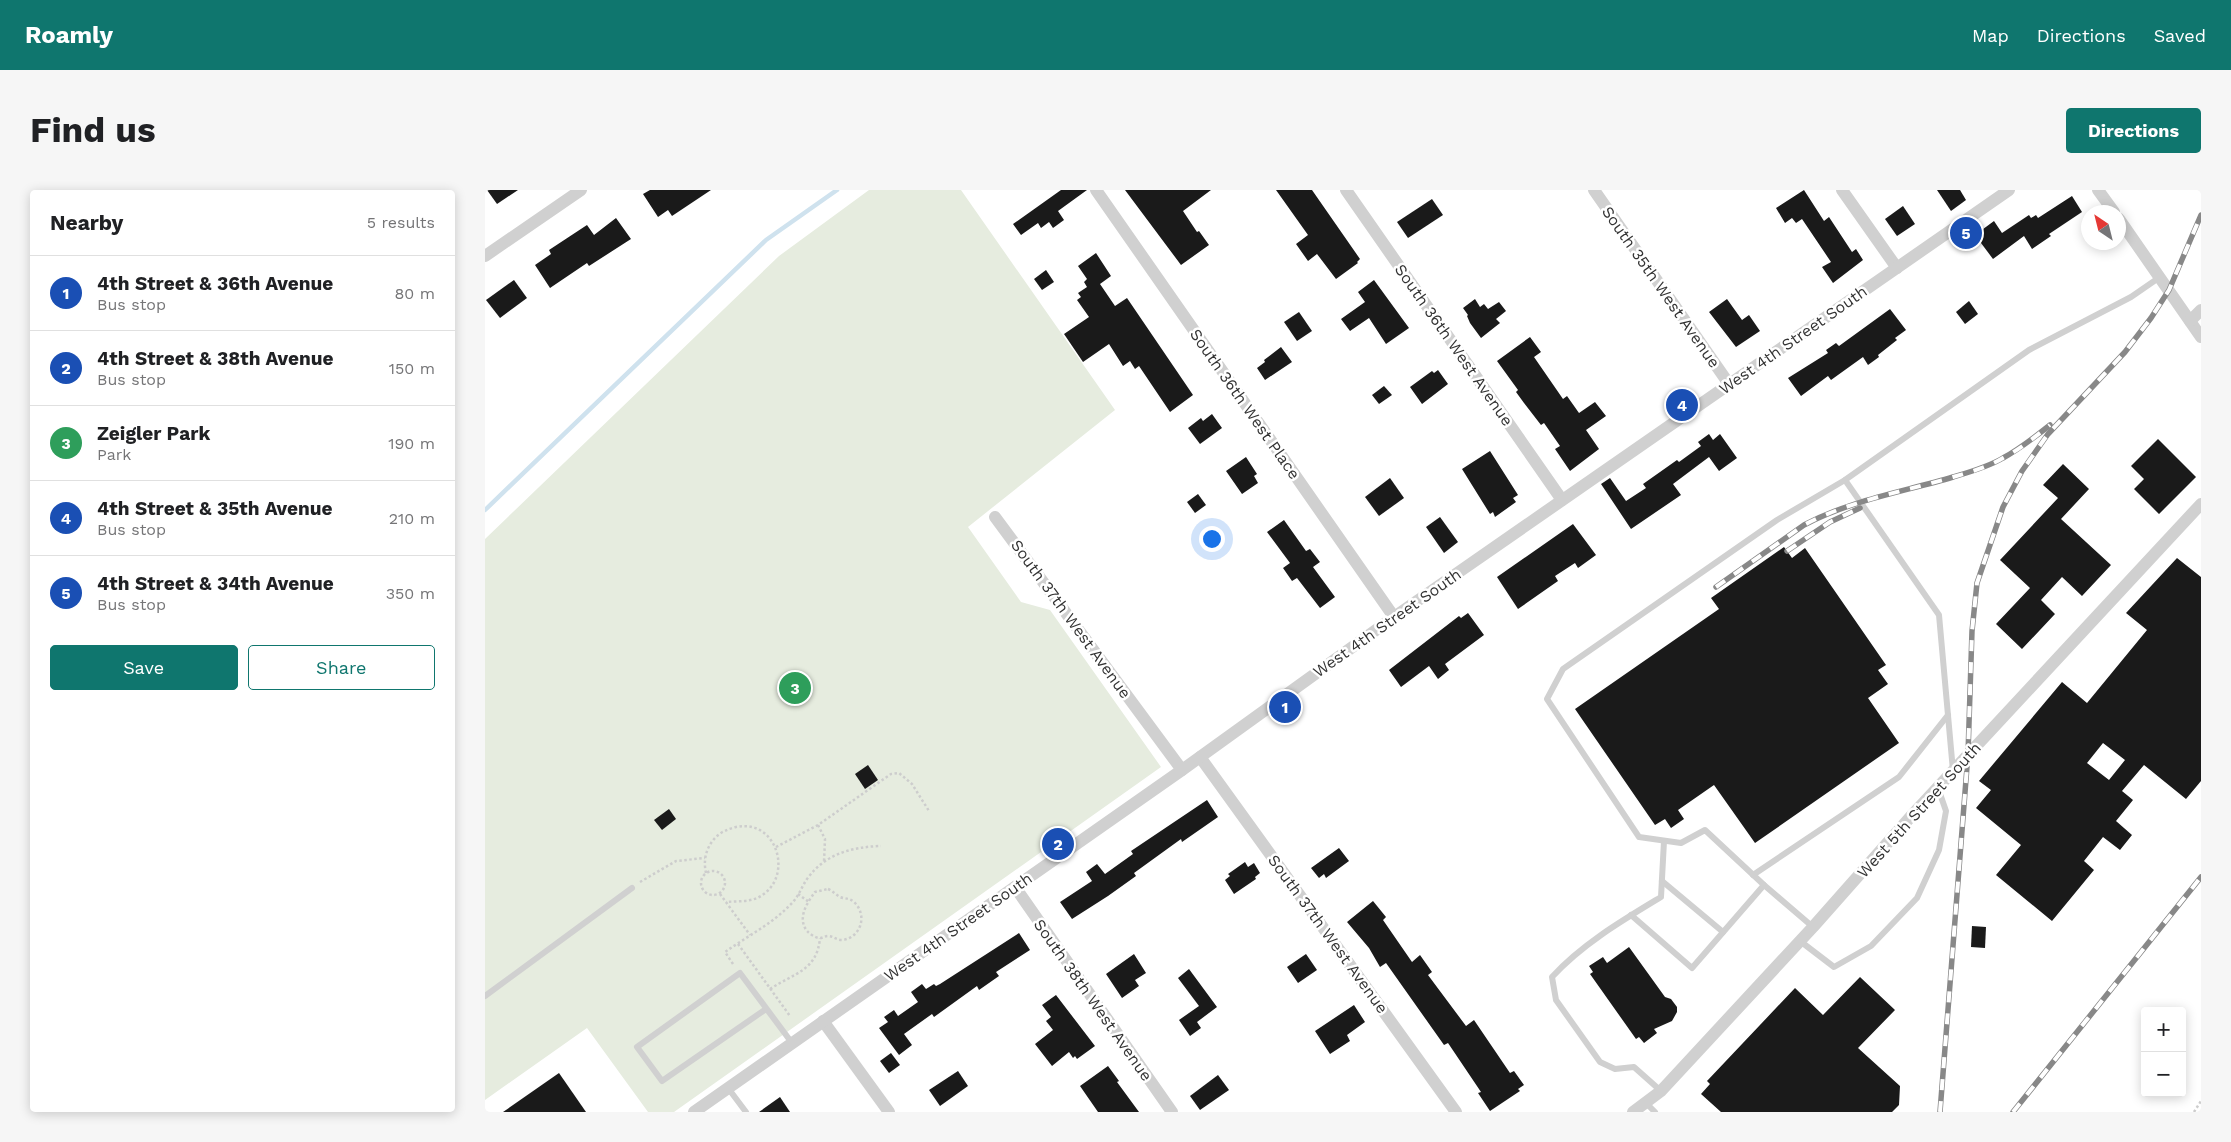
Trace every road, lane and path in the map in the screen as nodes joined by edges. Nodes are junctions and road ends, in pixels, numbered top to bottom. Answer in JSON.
{"nodes":[{"id":1,"x":581,"y":190,"type":"edge"},
{"id":2,"x":1096,"y":190,"type":"edge"},
{"id":3,"x":1346,"y":190,"type":"edge"},
{"id":4,"x":1594,"y":190,"type":"edge"},
{"id":5,"x":1842,"y":190,"type":"edge"},
{"id":6,"x":2009,"y":190,"type":"edge"},
{"id":7,"x":2098,"y":190,"type":"edge"},
{"id":8,"x":2109,"y":205,"type":"edge"},
{"id":9,"x":2126,"y":228,"type":"edge"},
{"id":10,"x":485,"y":256,"type":"edge"},
{"id":11,"x":1897,"y":268,"type":"junction"},
{"id":12,"x":2160,"y":278,"type":"junction"},
{"id":13,"x":2201,"y":310,"type":"edge"},
{"id":14,"x":2190,"y":321,"type":"junction"},
{"id":15,"x":2201,"y":337,"type":"edge"},
{"id":16,"x":1729,"y":384,"type":"junction"},
{"id":17,"x":1845,"y":480,"type":"junction"},
{"id":18,"x":1562,"y":500,"type":"junction"},
{"id":19,"x":2201,"y":504,"type":"edge"},
{"id":20,"x":995,"y":517,"type":"dead end"},
{"id":21,"x":1394,"y":617,"type":"junction"},
{"id":22,"x":1948,"y":715,"type":"junction"},
{"id":23,"x":1200,"y":757,"type":"junction"},
{"id":24,"x":1182,"y":770,"type":"junction"},
{"id":25,"x":1953,"y":771,"type":"junction"},
{"id":26,"x":1938,"y":788,"type":"junction"},
{"id":27,"x":929,"y":811,"type":"dead end"},
{"id":28,"x":818,"y":825,"type":"junction"},
{"id":29,"x":1664,"y":840,"type":"junction"},
{"id":30,"x":881,"y":846,"type":"dead end"},
{"id":31,"x":776,"y":848,"type":"junction"},
{"id":32,"x":705,"y":858,"type":"junction"},
{"id":33,"x":824,"y":862,"type":"junction"},
{"id":34,"x":706,"y":873,"type":"junction"},
{"id":35,"x":1753,"y":875,"type":"junction"},
{"id":36,"x":1662,"y":880,"type":"junction"},
{"id":37,"x":1764,"y":885,"type":"junction"},
{"id":38,"x":1015,"y":887,"type":"junction"},
{"id":39,"x":632,"y":888,"type":"joint"},
{"id":40,"x":720,"y":894,"type":"junction"},
{"id":41,"x":799,"y":894,"type":"junction"},
{"id":42,"x":726,"y":902,"type":"junction"},
{"id":43,"x":809,"y":902,"type":"junction"},
{"id":44,"x":1631,"y":916,"type":"junction"},
{"id":45,"x":1813,"y":927,"type":"junction"},
{"id":46,"x":1723,"y":932,"type":"junction"},
{"id":47,"x":750,"y":935,"type":"junction"},
{"id":48,"x":820,"y":938,"type":"junction"},
{"id":49,"x":1801,"y":941,"type":"junction"},
{"id":50,"x":738,"y":943,"type":"junction"},
{"id":51,"x":740,"y":973,"type":"junction"},
{"id":52,"x":770,"y":989,"type":"junction"},
{"id":53,"x":485,"y":996,"type":"edge"},
{"id":54,"x":767,"y":1009,"type":"junction"},
{"id":55,"x":789,"y":1016,"type":"dead end"},
{"id":56,"x":823,"y":1021,"type":"junction"},
{"id":57,"x":792,"y":1043,"type":"junction"},
{"id":58,"x":728,"y":1088,"type":"junction"},
{"id":59,"x":1661,"y":1091,"type":"junction"},
{"id":60,"x":2201,"y":1101,"type":"edge"},
{"id":61,"x":1646,"y":1102,"type":"junction"},
{"id":62,"x":694,"y":1112,"type":"edge"},
{"id":63,"x":745,"y":1112,"type":"edge"},
{"id":64,"x":889,"y":1112,"type":"edge"},
{"id":65,"x":1172,"y":1112,"type":"edge"},
{"id":66,"x":1456,"y":1112,"type":"edge"},
{"id":67,"x":1633,"y":1112,"type":"edge"},
{"id":68,"x":1655,"y":1112,"type":"edge"},
{"id":69,"x":2194,"y":1112,"type":"edge"}],
"edges":[{"from":1,"to":10,"type":"street"},
{"from":2,"to":21,"type":"street","name":"South 36th West Place"},
{"from":3,"to":18,"type":"street","name":"South 36th West Avenue"},
{"from":4,"to":16,"type":"street","name":"South 35th West Avenue"},
{"from":5,"to":11,"type":"street"},
{"from":6,"to":11,"type":"street","name":"West 4th Street South"},
{"from":7,"to":8,"type":"street"},
{"from":9,"to":12,"type":"street"},
{"from":11,"to":16,"type":"street","name":"West 4th Street South"},
{"from":12,"to":14,"type":"street"},
{"from":12,"to":17,"type":"lane"},
{"from":13,"to":14,"type":"street"},
{"from":14,"to":15,"type":"street"},
{"from":16,"to":18,"type":"street","name":"West 4th Street South"},
{"from":17,"to":22,"type":"lane"},
{"from":17,"to":29,"type":"lane"},
{"from":18,"to":21,"type":"street","name":"West 4th Street South"},
{"from":19,"to":25,"type":"street","name":"West 5th Street South"},
{"from":20,"to":24,"type":"street","name":"South 37th West Avenue"},
{"from":21,"to":23,"type":"street","name":"West 4th Street South"},
{"from":22,"to":25,"type":"lane"},
{"from":22,"to":35,"type":"lane"},
{"from":23,"to":24,"type":"street","name":"West 4th Street South"},
{"from":23,"to":66,"type":"street","name":"South 37th West Avenue"},
{"from":24,"to":38,"type":"street","name":"West 4th Street South"},
{"from":25,"to":26,"type":"street","name":"West 5th Street South"},
{"from":26,"to":45,"type":"street","name":"West 5th Street South"},
{"from":26,"to":49,"type":"lane"},
{"from":27,"to":28,"type":"path"},
{"from":28,"to":31,"type":"path"},
{"from":28,"to":33,"type":"path"},
{"from":29,"to":35,"type":"lane"},
{"from":29,"to":36,"type":"lane"},
{"from":30,"to":33,"type":"path"},
{"from":31,"to":32,"type":"path"},
{"from":31,"to":42,"type":"path"},
{"from":32,"to":34,"type":"path"},
{"from":32,"to":39,"type":"path"},
{"from":33,"to":41,"type":"path"},
{"from":34,"to":40,"type":"path"},
{"from":34,"to":40,"type":"path"},
{"from":35,"to":37,"type":"lane"},
{"from":36,"to":44,"type":"lane"},
{"from":36,"to":46,"type":"lane"},
{"from":37,"to":45,"type":"lane"},
{"from":37,"to":46,"type":"lane"},
{"from":38,"to":56,"type":"street","name":"West 4th Street South"},
{"from":38,"to":65,"type":"street","name":"South 38th West Avenue"},
{"from":39,"to":53,"type":"lane"},
{"from":40,"to":42,"type":"path"},
{"from":41,"to":43,"type":"path"},
{"from":41,"to":47,"type":"path"},
{"from":42,"to":47,"type":"path"},
{"from":43,"to":48,"type":"path"},
{"from":43,"to":48,"type":"path"},
{"from":44,"to":46,"type":"lane"},
{"from":44,"to":59,"type":"lane"},
{"from":45,"to":49,"type":"street","name":"West 5th Street South"},
{"from":47,"to":50,"type":"path"},
{"from":48,"to":52,"type":"path"},
{"from":49,"to":59,"type":"street","name":"West 5th Street South"},
{"from":50,"to":51,"type":"path"},
{"from":50,"to":52,"type":"path"},
{"from":51,"to":54,"type":"lane"},
{"from":51,"to":54,"type":"lane"},
{"from":52,"to":55,"type":"path"},
{"from":54,"to":57,"type":"lane"},
{"from":56,"to":57,"type":"street","name":"West 4th Street South"},
{"from":56,"to":64,"type":"street"},
{"from":57,"to":58,"type":"street","name":"West 4th Street South"},
{"from":58,"to":62,"type":"street","name":"West 4th Street South"},
{"from":58,"to":63,"type":"lane"},
{"from":59,"to":61,"type":"street","name":"West 5th Street South"},
{"from":60,"to":69,"type":"path"},
{"from":61,"to":67,"type":"street","name":"West 5th Street South"},
{"from":61,"to":68,"type":"lane"}]}
